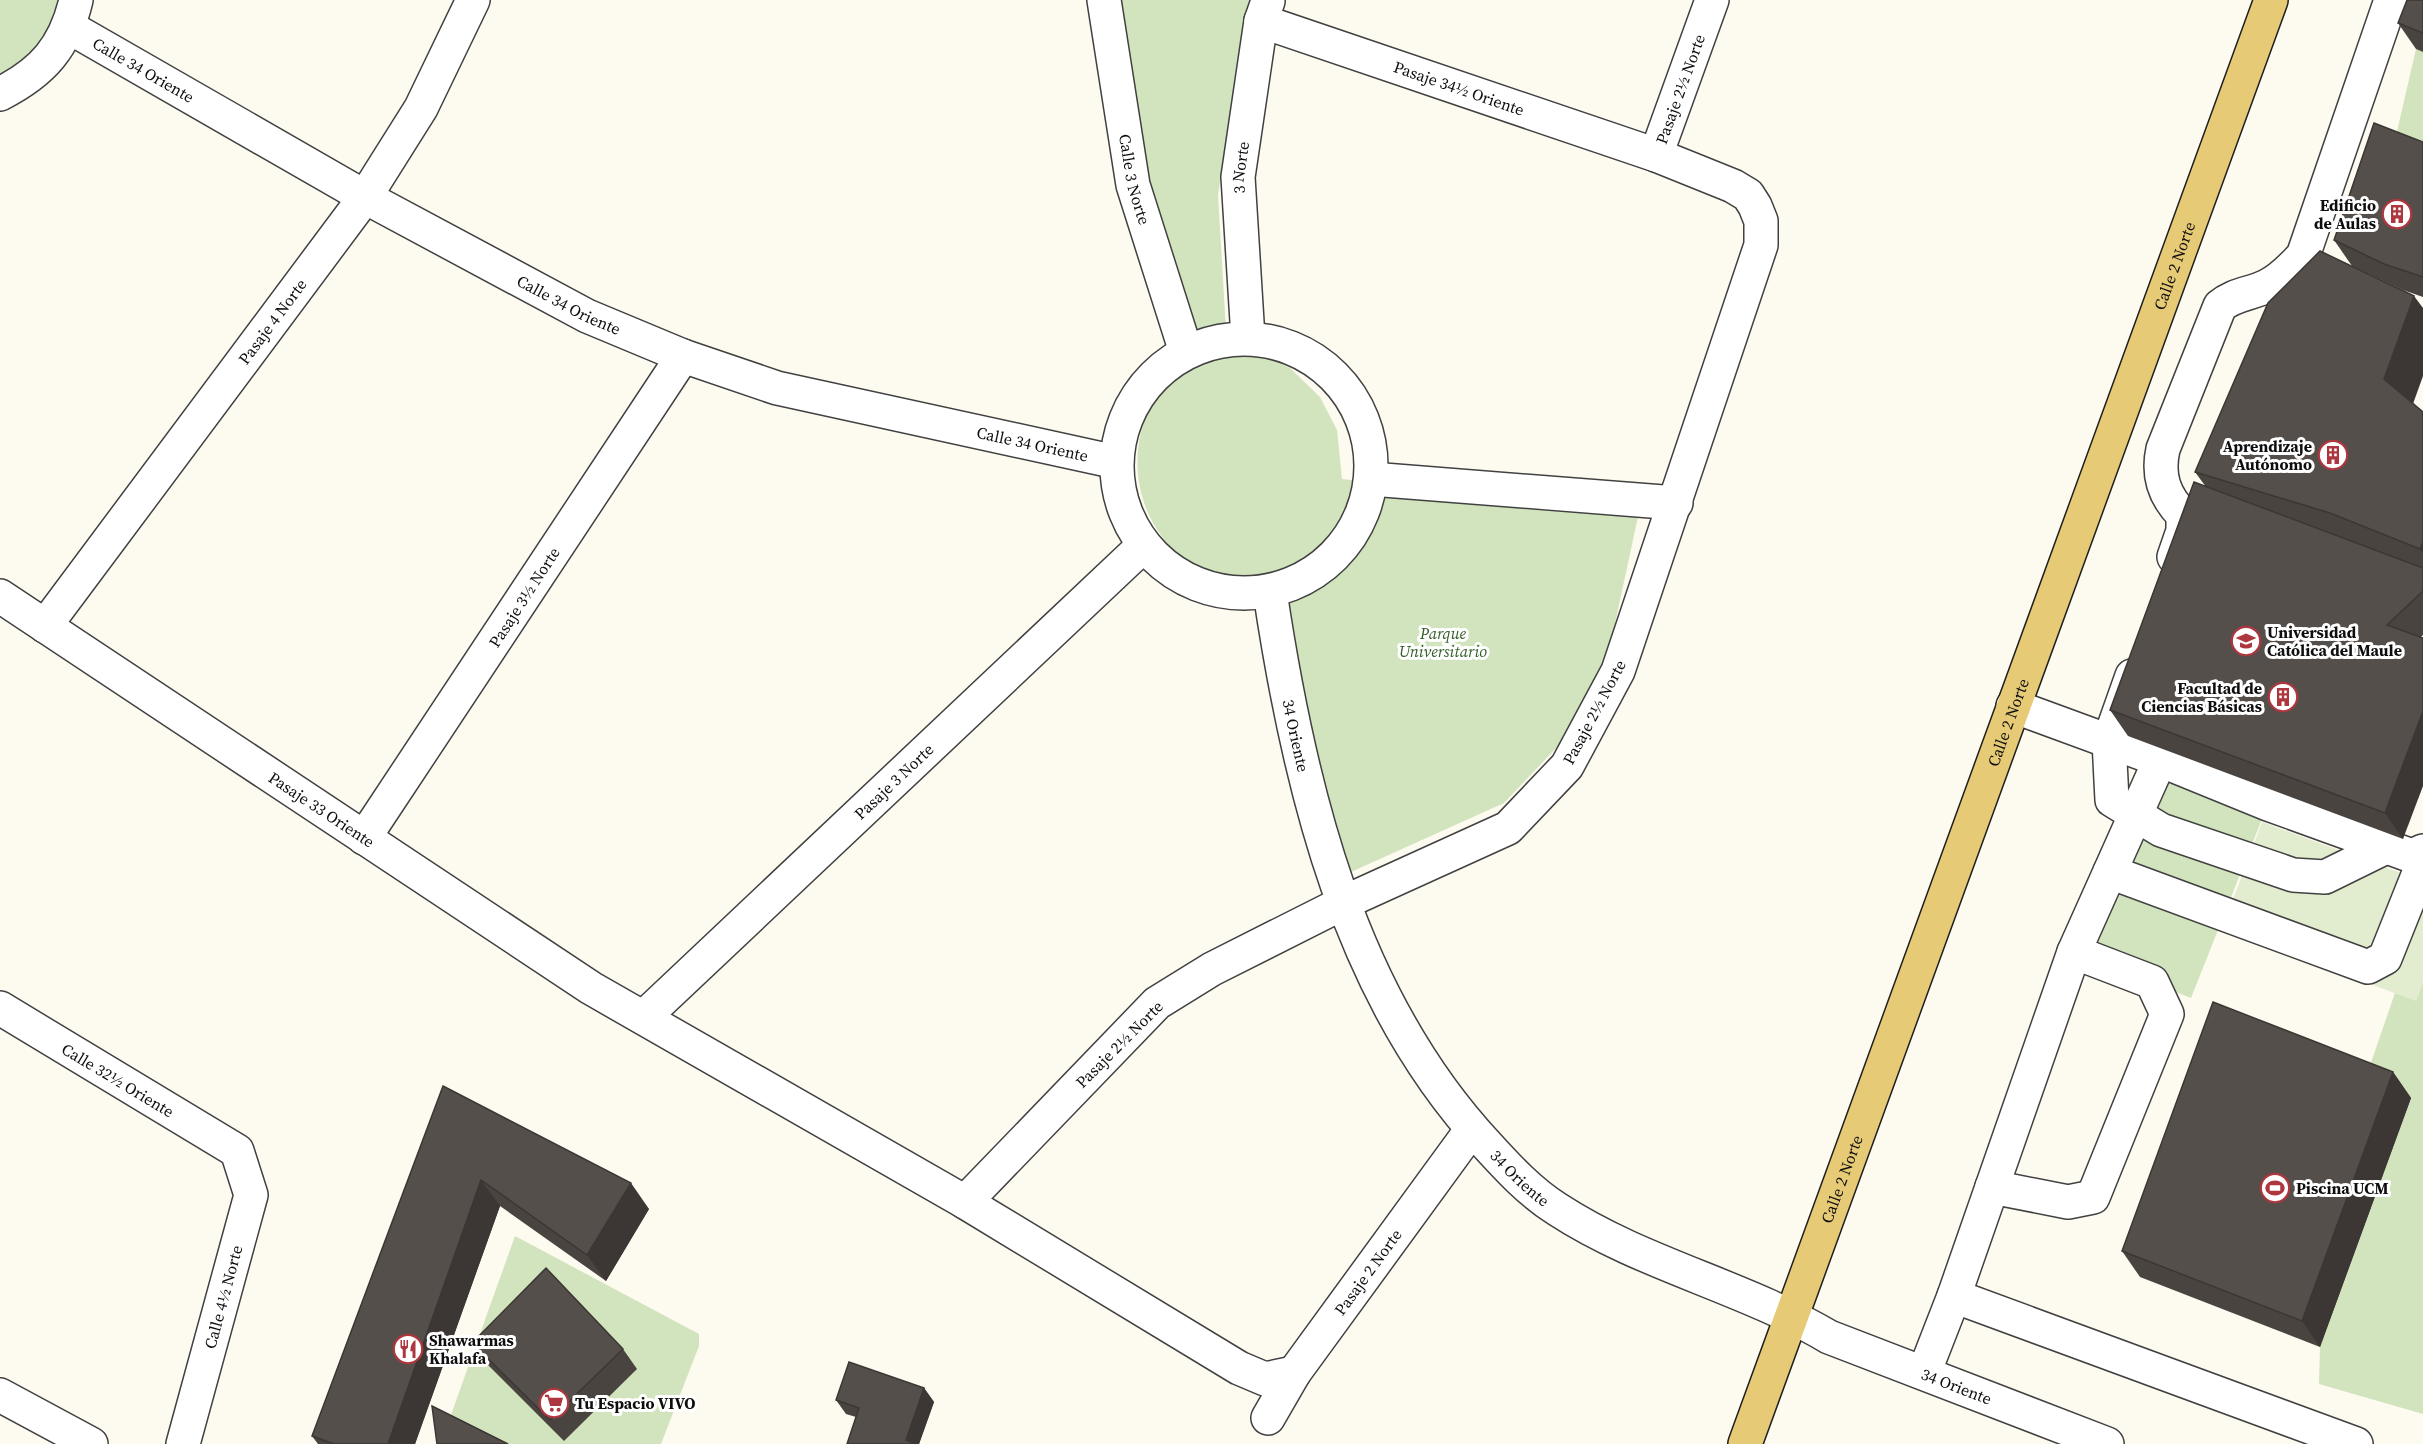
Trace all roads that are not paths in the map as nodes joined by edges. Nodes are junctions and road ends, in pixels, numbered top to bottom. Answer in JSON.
{"nodes":[{"id":1,"x":473,"y":0,"type":"edge"},
{"id":2,"x":1104,"y":0,"type":"edge"},
{"id":3,"x":1712,"y":0,"type":"edge"},
{"id":4,"x":2271,"y":0,"type":"edge"},
{"id":5,"x":2391,"y":0,"type":"edge"},
{"id":6,"x":1265,"y":10,"type":"edge"},
{"id":7,"x":72,"y":14,"type":"edge"},
{"id":8,"x":0,"y":94,"type":"edge"},
{"id":9,"x":1656,"y":155,"type":"junction"},
{"id":10,"x":365,"y":197,"type":"junction"},
{"id":11,"x":1248,"y":338,"type":"junction"},
{"id":12,"x":1186,"y":352,"type":"junction"},
{"id":13,"x":683,"y":356,"type":"junction"},
{"id":14,"x":1116,"y":462,"type":"junction"},
{"id":15,"x":1371,"y":479,"type":"junction"},
{"id":16,"x":1676,"y":502,"type":"junction"},
{"id":17,"x":1143,"y":546,"type":"junction"},
{"id":18,"x":2164,"y":585,"type":"edge"},
{"id":19,"x":1270,"y":592,"type":"junction"},
{"id":20,"x":0,"y":596,"type":"edge"},
{"id":21,"x":45,"y":626,"type":"junction"},
{"id":22,"x":2140,"y":652,"type":"edge"},
{"id":23,"x":2013,"y":706,"type":"junction"},
{"id":24,"x":2109,"y":741,"type":"junction"},
{"id":25,"x":2160,"y":760,"type":"junction"},
{"id":26,"x":2135,"y":816,"type":"junction"},
{"id":27,"x":364,"y":838,"type":"junction"},
{"id":28,"x":2386,"y":847,"type":"junction"},
{"id":29,"x":2423,"y":850,"type":"edge"},
{"id":30,"x":2423,"y":863,"type":"edge"},
{"id":31,"x":2110,"y":872,"type":"junction"},
{"id":32,"x":1345,"y":902,"type":"junction"},
{"id":33,"x":2074,"y":952,"type":"junction"},
{"id":34,"x":0,"y":1008,"type":"edge"},
{"id":35,"x":645,"y":1016,"type":"junction"},
{"id":36,"x":1472,"y":1129,"type":"junction"},
{"id":37,"x":237,"y":1151,"type":"joint"},
{"id":38,"x":1992,"y":1187,"type":"junction"},
{"id":39,"x":965,"y":1202,"type":"junction"},
{"id":40,"x":1954,"y":1296,"type":"junction"},
{"id":41,"x":1791,"y":1314,"type":"junction"},
{"id":42,"x":1293,"y":1373,"type":"junction"},
{"id":43,"x":1924,"y":1373,"type":"junction"},
{"id":44,"x":0,"y":1395,"type":"edge"},
{"id":45,"x":1268,"y":1418,"type":"dead end"},
{"id":46,"x":91,"y":1444,"type":"edge"},
{"id":47,"x":183,"y":1444,"type":"edge"},
{"id":48,"x":1745,"y":1444,"type":"edge"},
{"id":49,"x":2108,"y":1444,"type":"edge"},
{"id":50,"x":2356,"y":1444,"type":"edge"}],
"edges":[{"from":1,"to":10,"type":"street","name":"Pasaje 4 Norte"},
{"from":2,"to":12,"type":"street","name":"Calle 3 Norte"},
{"from":3,"to":9,"type":"street","name":"Pasaje 2½ Norte"},
{"from":4,"to":23,"type":"main road","name":"Calle 2 Norte"},
{"from":5,"to":18,"type":"street"},
{"from":6,"to":9,"type":"street","name":"Pasaje 34½ Oriente"},
{"from":6,"to":11,"type":"street","name":"3 Norte"},
{"from":7,"to":8,"type":"street"},
{"from":7,"to":10,"type":"street","name":"Calle 34 Oriente"},
{"from":9,"to":16,"type":"street","name":"Pasaje 2½ Norte"},
{"from":10,"to":13,"type":"street","name":"Calle 34 Oriente"},
{"from":10,"to":21,"type":"street","name":"Pasaje 4 Norte"},
{"from":11,"to":12,"type":"street"},
{"from":11,"to":15,"type":"street"},
{"from":12,"to":14,"type":"street"},
{"from":13,"to":14,"type":"street","name":"Calle 34 Oriente"},
{"from":13,"to":27,"type":"street","name":"Pasaje 3½ Norte"},
{"from":14,"to":17,"type":"street"},
{"from":15,"to":16,"type":"street"},
{"from":15,"to":19,"type":"street"},
{"from":16,"to":32,"type":"street","name":"Pasaje 2½ Norte"},
{"from":17,"to":19,"type":"street"},
{"from":17,"to":35,"type":"street","name":"Pasaje 3 Norte"},
{"from":19,"to":32,"type":"street","name":"34 Oriente"},
{"from":20,"to":21,"type":"street","name":"Pasaje 33 Oriente"},
{"from":21,"to":27,"type":"street","name":"Pasaje 33 Oriente"},
{"from":22,"to":24,"type":"street"},
{"from":23,"to":24,"type":"street"},
{"from":23,"to":41,"type":"main road","name":"Calle 2 Norte"},
{"from":24,"to":25,"type":"street"},
{"from":24,"to":26,"type":"street"},
{"from":25,"to":26,"type":"street"},
{"from":25,"to":28,"type":"street"},
{"from":26,"to":28,"type":"street"},
{"from":26,"to":31,"type":"street"},
{"from":27,"to":35,"type":"street","name":"Pasaje 33 Oriente"},
{"from":28,"to":29,"type":"street"},
{"from":30,"to":31,"type":"street"},
{"from":31,"to":33,"type":"street"},
{"from":32,"to":36,"type":"street","name":"34 Oriente"},
{"from":32,"to":39,"type":"street","name":"Pasaje 2½ Norte"},
{"from":33,"to":38,"type":"street"},
{"from":33,"to":38,"type":"street"},
{"from":34,"to":37,"type":"street","name":"Calle 32½ Oriente"},
{"from":35,"to":39,"type":"street","name":"Pasaje 33 Oriente"},
{"from":36,"to":41,"type":"street","name":"34 Oriente"},
{"from":36,"to":42,"type":"street","name":"Pasaje 2 Norte"},
{"from":37,"to":47,"type":"street","name":"Calle 4½ Norte"},
{"from":38,"to":40,"type":"street"},
{"from":39,"to":42,"type":"street","name":"Pasaje 33 Oriente"},
{"from":40,"to":43,"type":"street"},
{"from":40,"to":50,"type":"street"},
{"from":41,"to":43,"type":"street","name":"34 Oriente"},
{"from":41,"to":48,"type":"main road","name":"Calle 2 Norte"},
{"from":42,"to":45,"type":"street","name":"Pasaje 2 Norte"},
{"from":43,"to":49,"type":"street","name":"34 Oriente"},
{"from":44,"to":46,"type":"street"}]}
